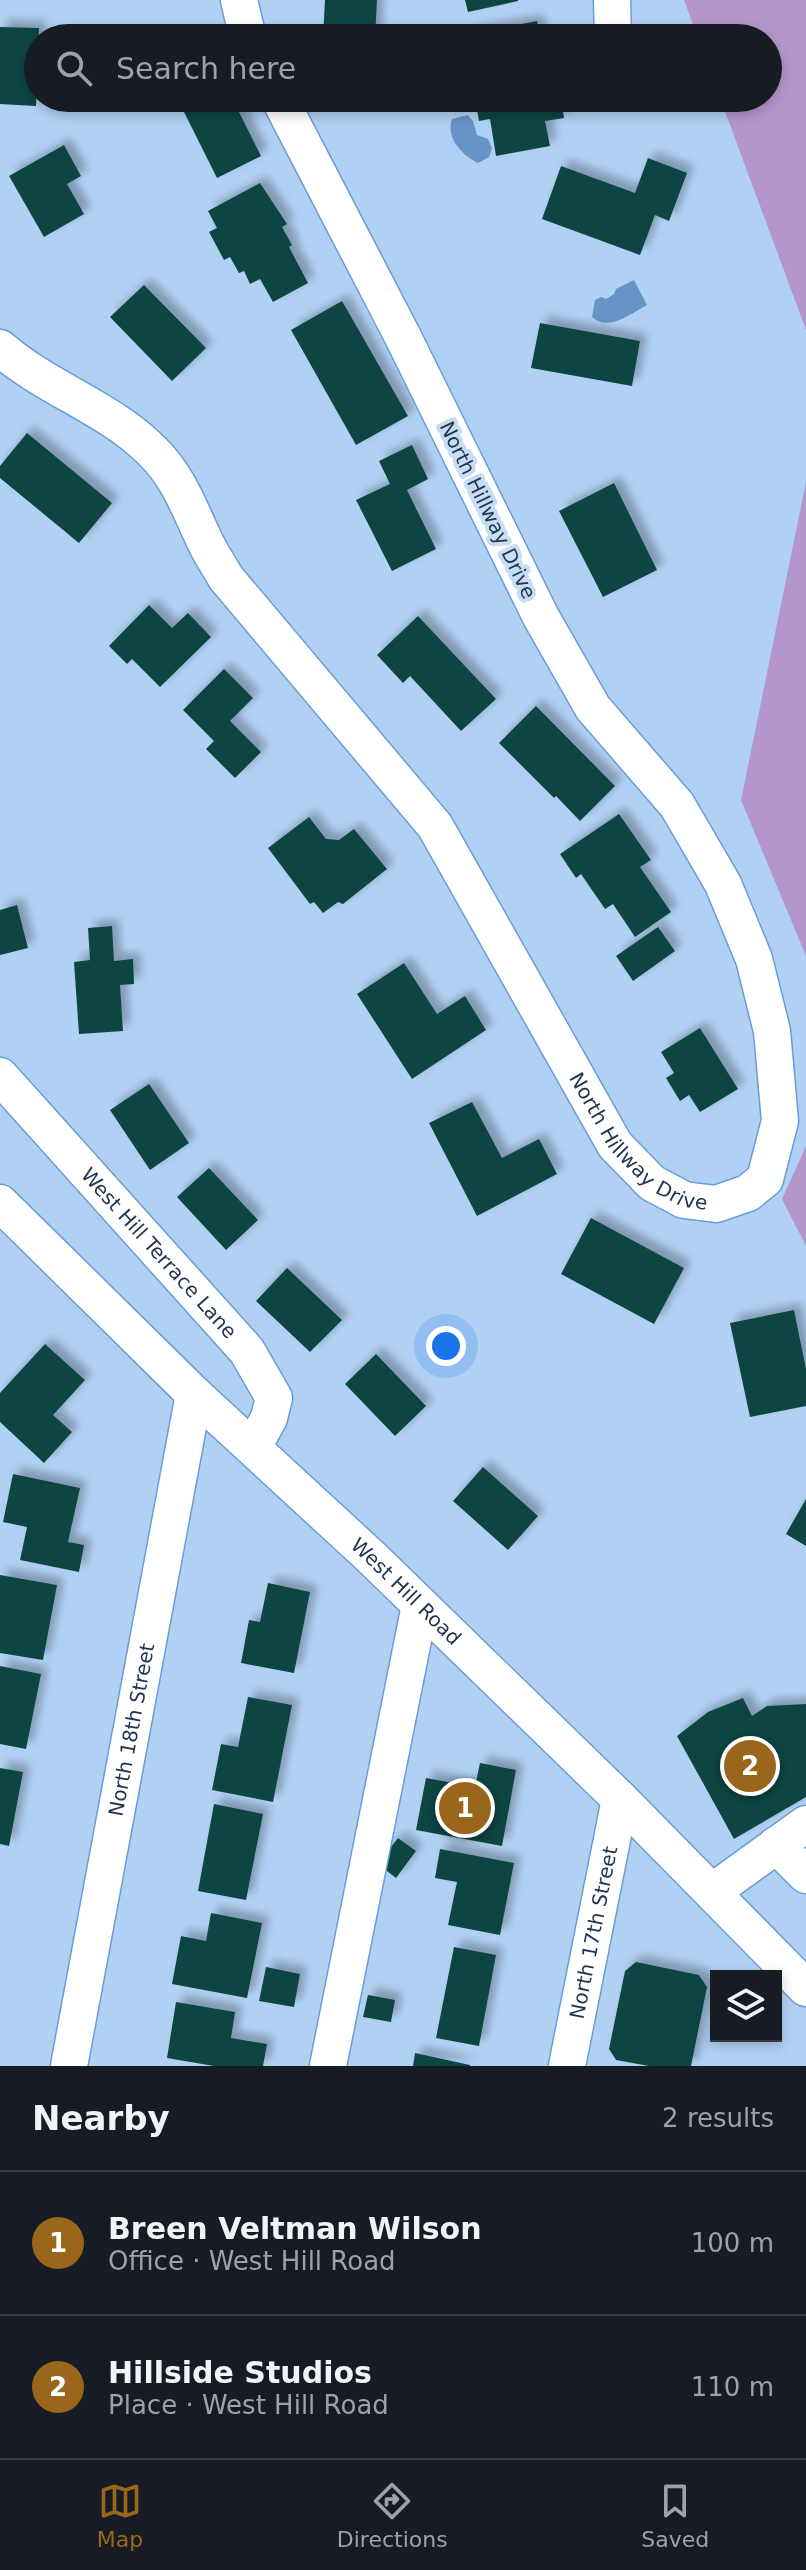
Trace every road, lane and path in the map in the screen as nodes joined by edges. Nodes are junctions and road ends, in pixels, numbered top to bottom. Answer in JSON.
{"nodes":[{"id":1,"x":239,"y":0,"type":"edge"},
{"id":2,"x":612,"y":0,"type":"edge"},
{"id":3,"x":245,"y":24,"type":"edge"},
{"id":4,"x":613,"y":24,"type":"edge"},
{"id":5,"x":286,"y":112,"type":"edge"},
{"id":6,"x":0,"y":348,"type":"edge"},
{"id":7,"x":0,"y":1076,"type":"edge"},
{"id":8,"x":0,"y":1203,"type":"edge"},
{"id":9,"x":194,"y":1394,"type":"junction"},
{"id":10,"x":253,"y":1447,"type":"junction"},
{"id":11,"x":420,"y":1605,"type":"junction"},
{"id":12,"x":620,"y":1799,"type":"junction"},
{"id":13,"x":806,"y":1824,"type":"edge"},
{"id":14,"x":776,"y":1845,"type":"junction"},
{"id":15,"x":806,"y":1875,"type":"edge"},
{"id":16,"x":712,"y":1892,"type":"junction"},
{"id":17,"x":806,"y":1988,"type":"edge"},
{"id":18,"x":69,"y":2066,"type":"edge"},
{"id":19,"x":328,"y":2066,"type":"edge"},
{"id":20,"x":567,"y":2066,"type":"edge"}],
"edges":[{"from":1,"to":3,"type":"street"},
{"from":2,"to":4,"type":"street"},
{"from":5,"to":6,"type":"street","name":"North Hillway Drive"},
{"from":7,"to":10,"type":"street","name":"West Hill Terrace Lane"},
{"from":8,"to":9,"type":"street","name":"West Hill Road"},
{"from":9,"to":10,"type":"street","name":"West Hill Road"},
{"from":9,"to":18,"type":"street","name":"North 18th Street"},
{"from":10,"to":11,"type":"street","name":"West Hill Road"},
{"from":11,"to":12,"type":"street","name":"West Hill Road"},
{"from":11,"to":19,"type":"street"},
{"from":12,"to":16,"type":"street","name":"West Hill Road"},
{"from":12,"to":20,"type":"street","name":"North 17th Street"},
{"from":13,"to":14,"type":"street"},
{"from":14,"to":15,"type":"street"},
{"from":14,"to":16,"type":"street"},
{"from":16,"to":17,"type":"street","name":"West Hill Road"}]}
